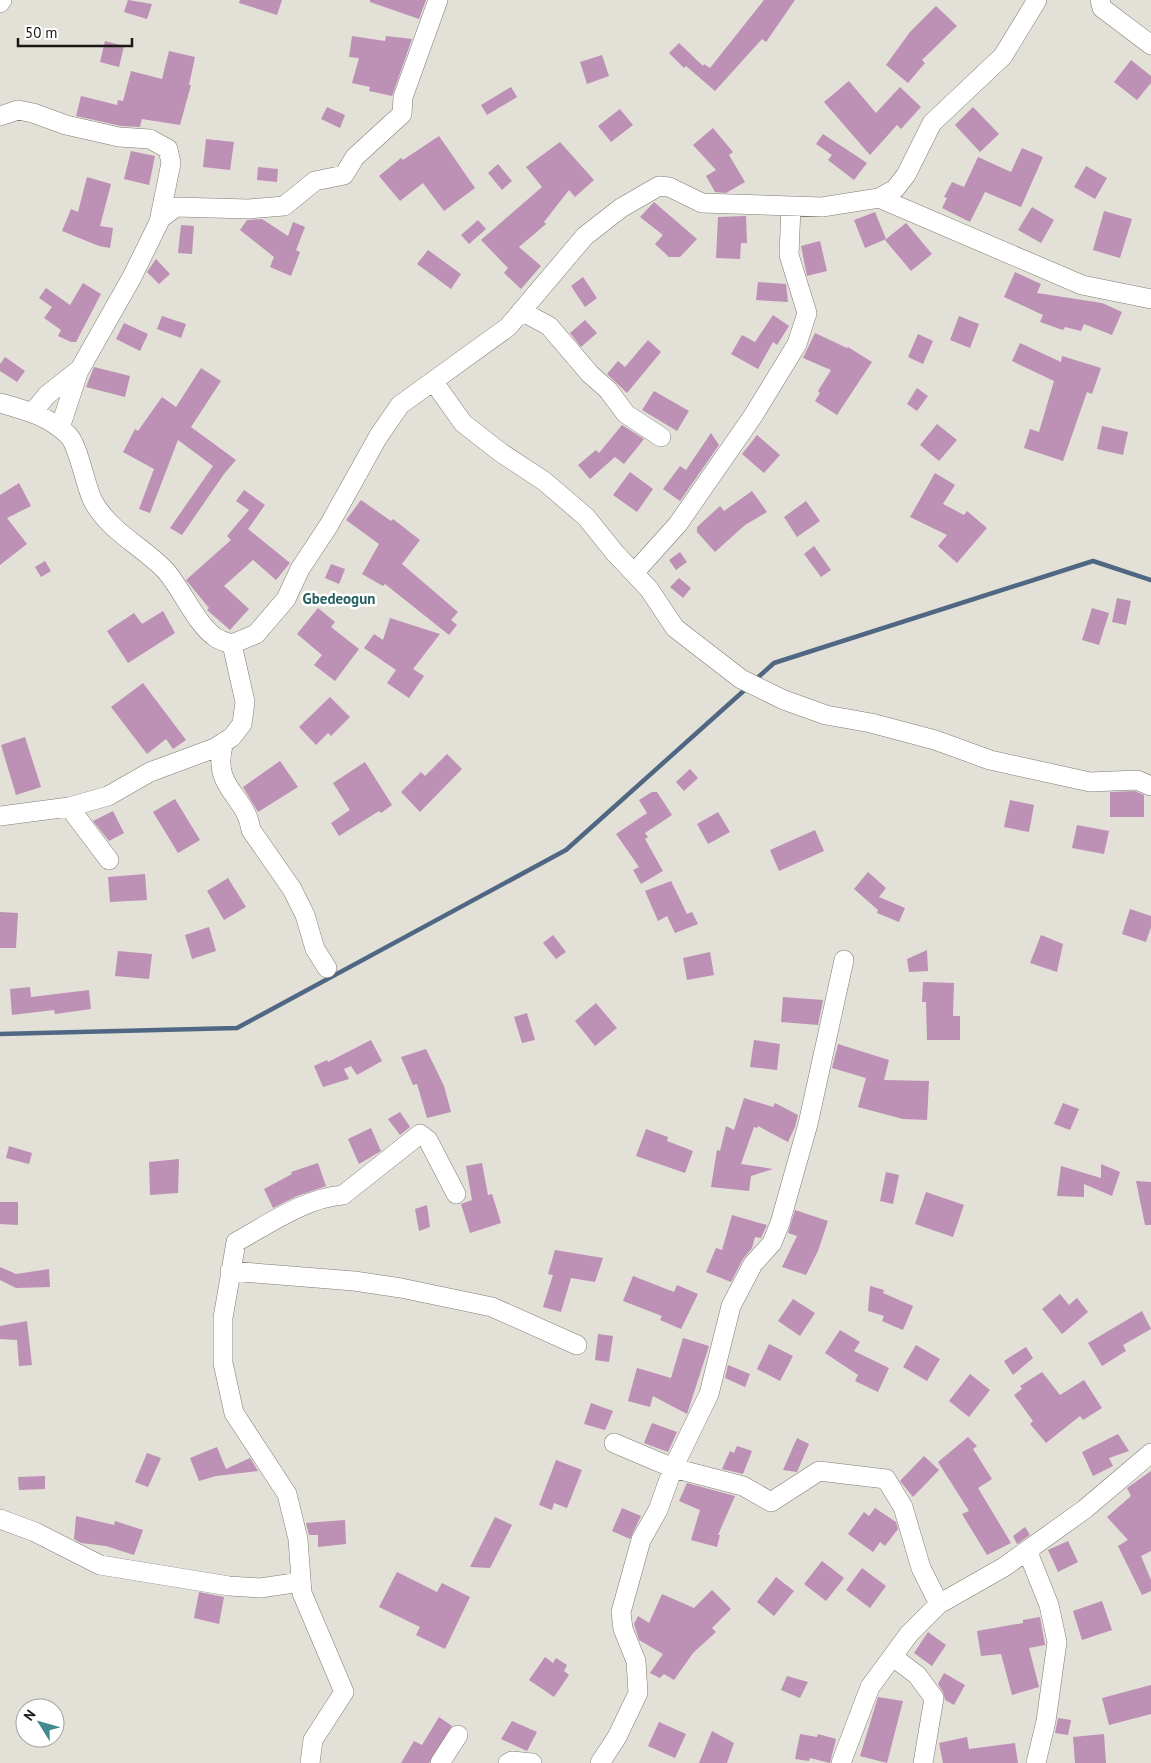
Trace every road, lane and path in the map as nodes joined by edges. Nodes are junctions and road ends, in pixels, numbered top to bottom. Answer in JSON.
{"nodes":[{"id":1,"x":438,"y":0,"type":"edge"},
{"id":2,"x":1037,"y":0,"type":"edge"},
{"id":3,"x":1100,"y":0,"type":"edge"},
{"id":4,"x":1151,"y":45,"type":"edge"},
{"id":5,"x":0,"y":116,"type":"edge"},
{"id":6,"x":879,"y":198,"type":"junction"},
{"id":7,"x":791,"y":207,"type":"junction"},
{"id":8,"x":160,"y":219,"type":"junction"},
{"id":9,"x":1151,"y":299,"type":"edge"},
{"id":10,"x":521,"y":311,"type":"junction"},
{"id":11,"x":80,"y":369,"type":"junction"},
{"id":12,"x":433,"y":381,"type":"junction"},
{"id":13,"x":0,"y":403,"type":"edge"},
{"id":14,"x":33,"y":412,"type":"junction"},
{"id":15,"x":60,"y":428,"type":"junction"},
{"id":16,"x":660,"y":438,"type":"dead end"},
{"id":17,"x":634,"y":573,"type":"junction"},
{"id":18,"x":232,"y":644,"type":"junction"},
{"id":19,"x":224,"y":742,"type":"junction"},
{"id":20,"x":1151,"y":786,"type":"edge"},
{"id":21,"x":69,"y":807,"type":"junction"},
{"id":22,"x":0,"y":816,"type":"edge"},
{"id":23,"x":110,"y":860,"type":"dead end"},
{"id":24,"x":844,"y":960,"type":"dead end"},
{"id":25,"x":327,"y":968,"type":"dead end"},
{"id":26,"x":456,"y":1194,"type":"dead end"},
{"id":27,"x":230,"y":1271,"type":"junction"},
{"id":28,"x":577,"y":1345,"type":"dead end"},
{"id":29,"x":614,"y":1443,"type":"dead end"},
{"id":30,"x":1151,"y":1453,"type":"edge"},
{"id":31,"x":673,"y":1468,"type":"junction"},
{"id":32,"x":0,"y":1519,"type":"edge"},
{"id":33,"x":1027,"y":1550,"type":"junction"},
{"id":34,"x":301,"y":1582,"type":"junction"},
{"id":35,"x":939,"y":1604,"type":"junction"},
{"id":36,"x":893,"y":1657,"type":"junction"},
{"id":37,"x":458,"y":1735,"type":"dead end"},
{"id":38,"x":848,"y":1761,"type":"edge"},
{"id":39,"x":310,"y":1763,"type":"edge"},
{"id":40,"x":440,"y":1763,"type":"edge"},
{"id":41,"x":508,"y":1763,"type":"edge"},
{"id":42,"x":532,"y":1763,"type":"edge"},
{"id":43,"x":600,"y":1763,"type":"edge"},
{"id":44,"x":923,"y":1763,"type":"edge"},
{"id":45,"x":1036,"y":1763,"type":"edge"}],
"edges":[{"from":1,"to":8,"type":"street"},
{"from":2,"to":6,"type":"street"},
{"from":3,"to":4,"type":"street"},
{"from":5,"to":8,"type":"street"},
{"from":6,"to":7,"type":"street"},
{"from":6,"to":9,"type":"street"},
{"from":7,"to":10,"type":"street"},
{"from":7,"to":17,"type":"street"},
{"from":8,"to":11,"type":"street"},
{"from":10,"to":12,"type":"street"},
{"from":10,"to":16,"type":"street"},
{"from":11,"to":14,"type":"street"},
{"from":11,"to":15,"type":"street"},
{"from":12,"to":17,"type":"street"},
{"from":12,"to":18,"type":"street"},
{"from":13,"to":14,"type":"street"},
{"from":14,"to":15,"type":"street"},
{"from":15,"to":18,"type":"street"},
{"from":17,"to":20,"type":"street"},
{"from":18,"to":19,"type":"street"},
{"from":19,"to":21,"type":"street"},
{"from":19,"to":25,"type":"street"},
{"from":21,"to":22,"type":"street"},
{"from":21,"to":23,"type":"street"},
{"from":24,"to":31,"type":"street"},
{"from":26,"to":27,"type":"street"},
{"from":27,"to":28,"type":"street"},
{"from":27,"to":34,"type":"street"},
{"from":29,"to":31,"type":"street"},
{"from":30,"to":33,"type":"street"},
{"from":31,"to":35,"type":"street"},
{"from":31,"to":43,"type":"street"},
{"from":32,"to":34,"type":"street"},
{"from":33,"to":35,"type":"street"},
{"from":33,"to":45,"type":"street"},
{"from":34,"to":39,"type":"street"},
{"from":35,"to":36,"type":"street"},
{"from":36,"to":38,"type":"street"},
{"from":36,"to":44,"type":"street"},
{"from":37,"to":40,"type":"street"},
{"from":41,"to":42,"type":"street"}]}
